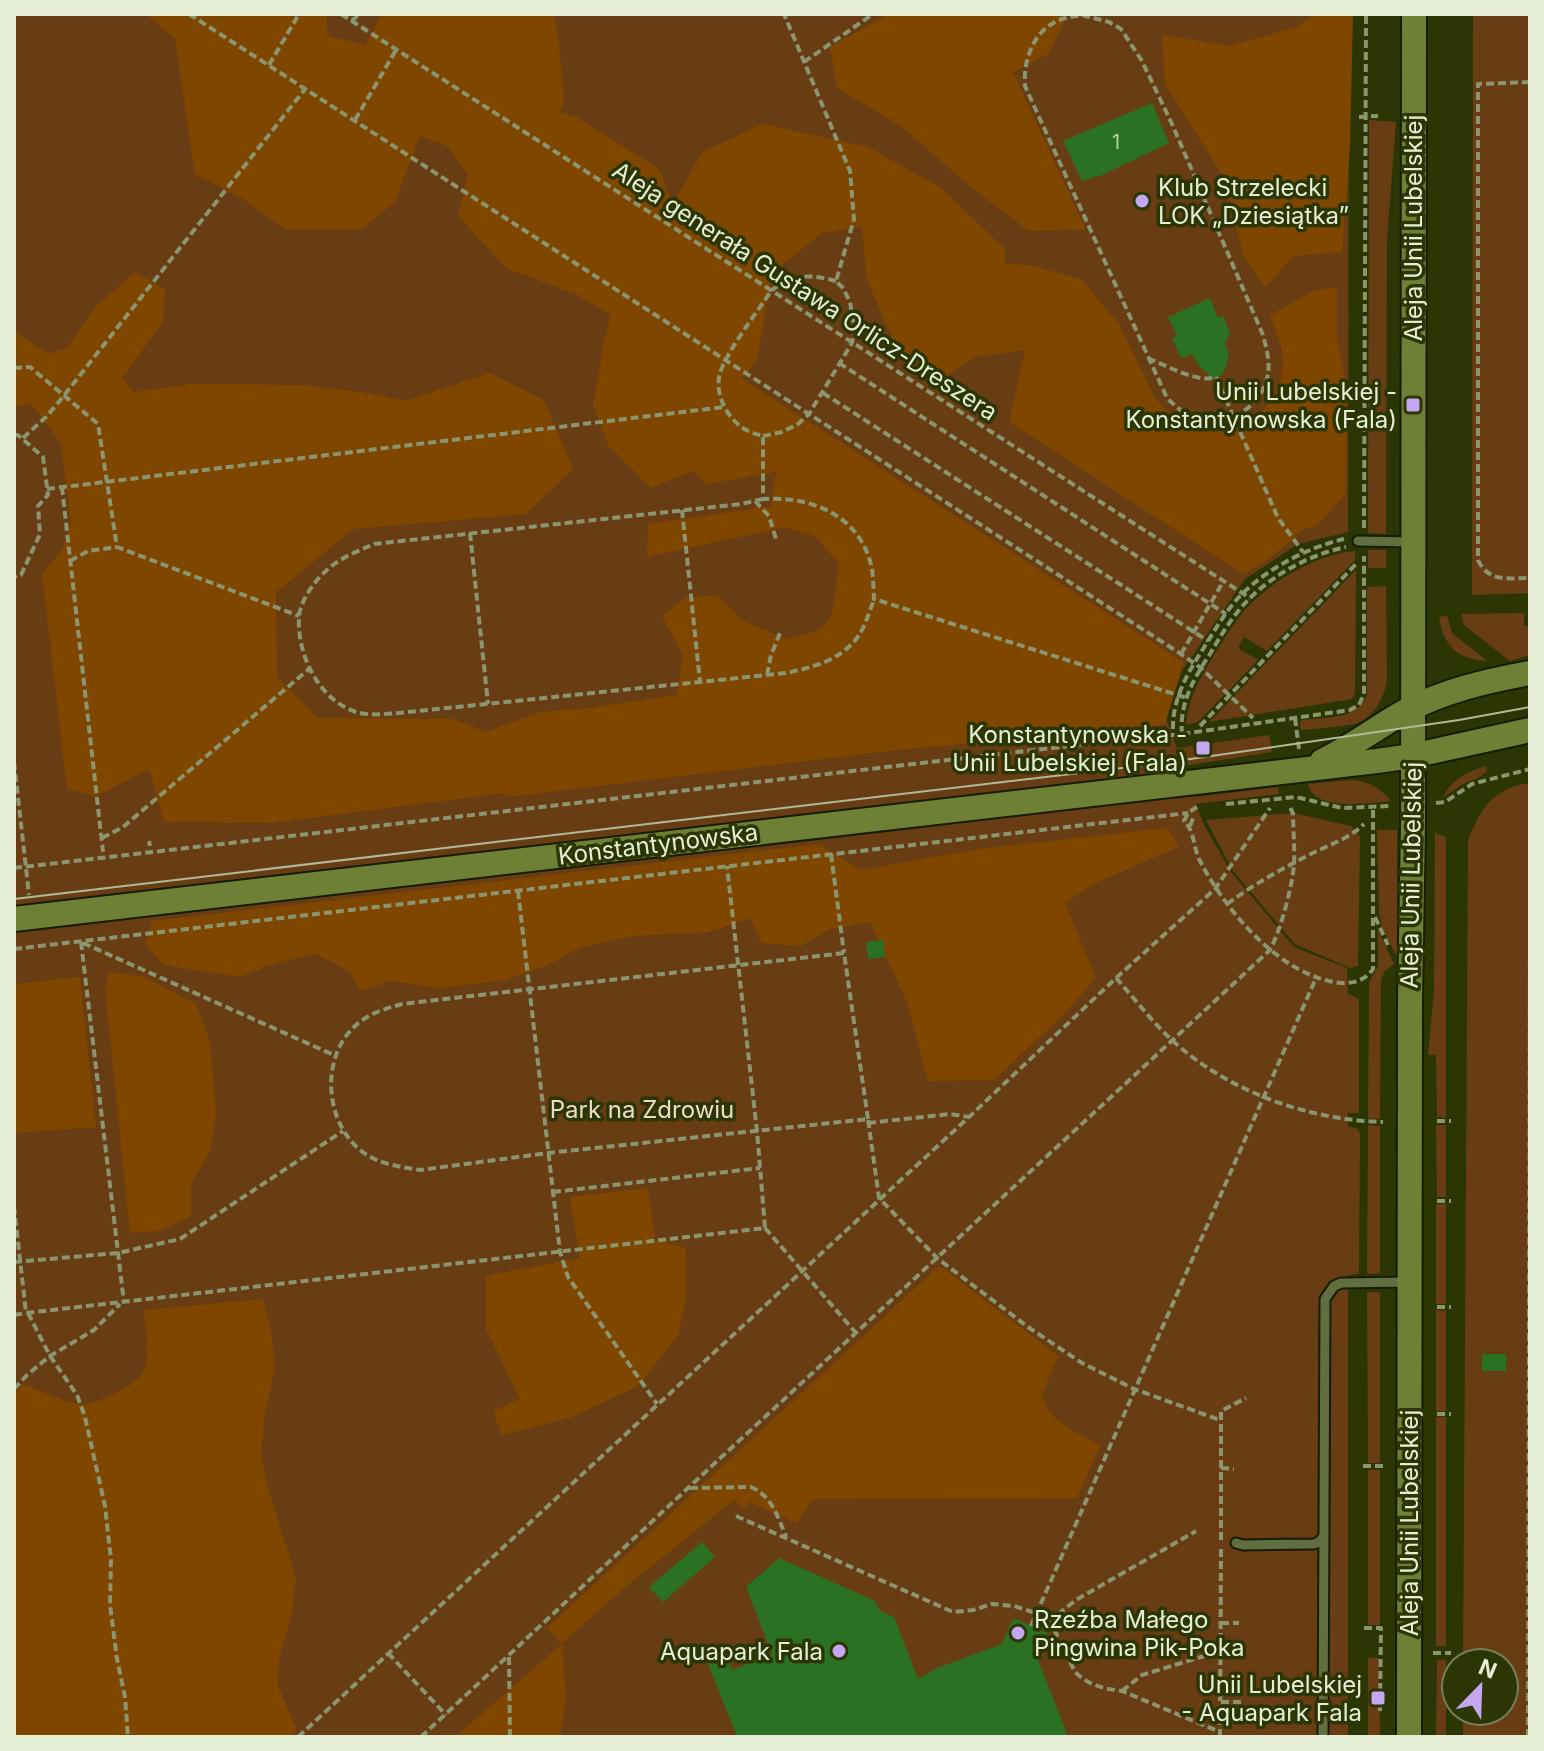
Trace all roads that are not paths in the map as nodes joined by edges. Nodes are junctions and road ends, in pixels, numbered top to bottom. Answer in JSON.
{"nodes":[{"id":1,"x":1414,"y":14,"type":"edge"},
{"id":2,"x":1360,"y":542,"type":"road end"},
{"id":3,"x":1413,"y":542,"type":"junction"},
{"id":4,"x":1530,"y":673,"type":"edge"},
{"id":5,"x":1413,"y":708,"type":"junction"},
{"id":6,"x":1530,"y":730,"type":"edge"},
{"id":7,"x":1412,"y":756,"type":"junction"},
{"id":8,"x":1301,"y":761,"type":"junction"},
{"id":9,"x":22,"y":912,"type":"edge"},
{"id":10,"x":1409,"y":1282,"type":"junction"},
{"id":11,"x":1324,"y":1536,"type":"junction"},
{"id":12,"x":1236,"y":1543,"type":"dead end"},
{"id":13,"x":1323,"y":1737,"type":"edge"},
{"id":14,"x":1409,"y":1737,"type":"edge"}],
"edges":[{"from":1,"to":3,"type":"main road","name":"Aleja Unii Lubelskiej"},
{"from":2,"to":3,"type":"lane"},
{"from":3,"to":5,"type":"main road","name":"Aleja Unii Lubelskiej"},
{"from":4,"to":5,"type":"main road","name":"Konstantynowska"},
{"from":5,"to":7,"type":"main road","name":"Aleja Unii Lubelskiej"},
{"from":5,"to":8,"type":"main road","name":"Konstantynowska"},
{"from":6,"to":7,"type":"main road","name":"Konstantynowska"},
{"from":7,"to":8,"type":"main road","name":"Konstantynowska"},
{"from":7,"to":10,"type":"main road","name":"Aleja Unii Lubelskiej"},
{"from":8,"to":9,"type":"main road","name":"Konstantynowska"},
{"from":10,"to":11,"type":"lane"},
{"from":10,"to":14,"type":"main road","name":"Aleja Unii Lubelskiej"},
{"from":11,"to":12,"type":"lane"},
{"from":11,"to":13,"type":"lane"}]}
